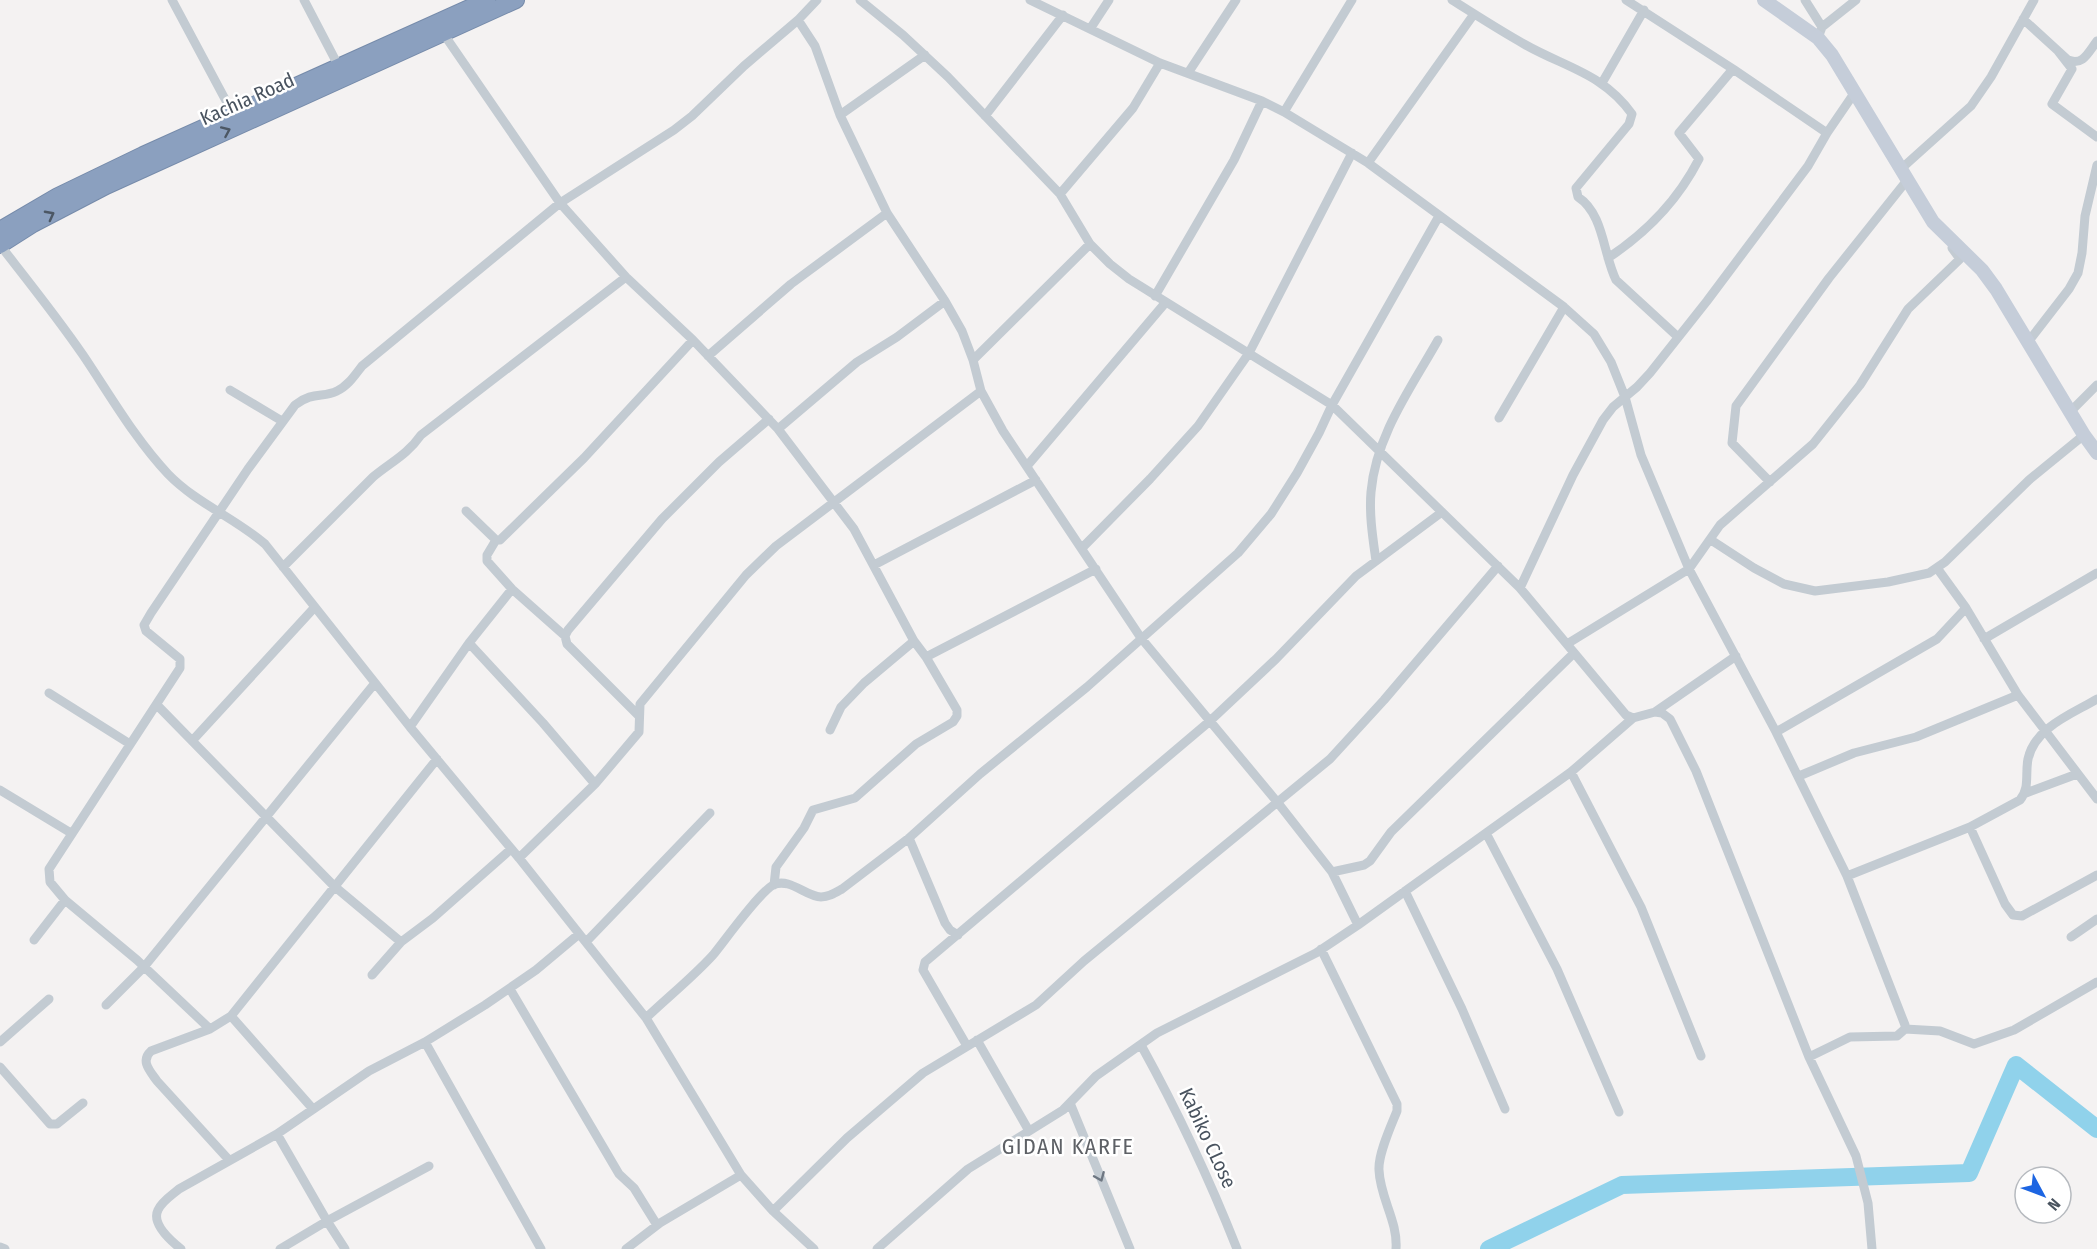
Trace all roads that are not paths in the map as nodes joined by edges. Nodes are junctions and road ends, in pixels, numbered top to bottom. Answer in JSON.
{"nodes":[{"id":1,"x":172,"y":0,"type":"edge"},
{"id":2,"x":304,"y":0,"type":"edge"},
{"id":3,"x":488,"y":0,"type":"edge"},
{"id":4,"x":516,"y":0,"type":"edge"},
{"id":5,"x":817,"y":0,"type":"edge"},
{"id":6,"x":860,"y":0,"type":"edge"},
{"id":7,"x":1030,"y":0,"type":"edge"},
{"id":8,"x":1109,"y":0,"type":"edge"},
{"id":9,"x":1236,"y":0,"type":"edge"},
{"id":10,"x":1352,"y":0,"type":"edge"},
{"id":11,"x":1452,"y":0,"type":"edge"},
{"id":12,"x":1626,"y":0,"type":"edge"},
{"id":13,"x":1764,"y":0,"type":"edge"},
{"id":14,"x":1805,"y":0,"type":"edge"},
{"id":15,"x":1856,"y":0,"type":"edge"},
{"id":16,"x":2034,"y":0,"type":"edge"},
{"id":17,"x":1644,"y":10,"type":"junction"},
{"id":18,"x":1474,"y":14,"type":"junction"},
{"id":19,"x":1063,"y":15,"type":"junction"},
{"id":20,"x":798,"y":20,"type":"junction"},
{"id":21,"x":2023,"y":20,"type":"junction"},
{"id":22,"x":1090,"y":29,"type":"junction"},
{"id":23,"x":443,"y":33,"type":"junction"},
{"id":24,"x":1820,"y":33,"type":"junction"},
{"id":25,"x":2097,"y":41,"type":"edge"},
{"id":26,"x":2058,"y":51,"type":"junction"},
{"id":27,"x":925,"y":55,"type":"junction"},
{"id":28,"x":1160,"y":63,"type":"junction"},
{"id":29,"x":339,"y":67,"type":"junction"},
{"id":30,"x":1733,"y":69,"type":"junction"},
{"id":31,"x":1188,"y":73,"type":"junction"},
{"id":32,"x":1602,"y":83,"type":"junction"},
{"id":33,"x":1855,"y":92,"type":"junction"},
{"id":34,"x":1262,"y":101,"type":"junction"},
{"id":35,"x":277,"y":102,"type":"junction"},
{"id":36,"x":1284,"y":112,"type":"junction"},
{"id":37,"x":232,"y":114,"type":"junction"},
{"id":38,"x":840,"y":115,"type":"junction"},
{"id":39,"x":985,"y":116,"type":"junction"},
{"id":40,"x":1827,"y":133,"type":"junction"},
{"id":41,"x":2097,"y":137,"type":"edge"},
{"id":42,"x":1353,"y":153,"type":"junction"},
{"id":43,"x":1368,"y":163,"type":"junction"},
{"id":44,"x":2097,"y":165,"type":"edge"},
{"id":45,"x":1905,"y":174,"type":"junction"},
{"id":46,"x":1060,"y":194,"type":"junction"},
{"id":47,"x":560,"y":202,"type":"junction"},
{"id":48,"x":887,"y":213,"type":"junction"},
{"id":49,"x":1439,"y":216,"type":"junction"},
{"id":50,"x":1933,"y":222,"type":"junction"},
{"id":51,"x":0,"y":230,"type":"edge"},
{"id":52,"x":1090,"y":244,"type":"junction"},
{"id":53,"x":0,"y":245,"type":"edge"},
{"id":54,"x":1608,"y":258,"type":"junction"},
{"id":55,"x":626,"y":277,"type":"junction"},
{"id":56,"x":1155,"y":296,"type":"junction"},
{"id":57,"x":945,"y":301,"type":"junction"},
{"id":58,"x":1166,"y":302,"type":"junction"},
{"id":59,"x":1564,"y":307,"type":"junction"},
{"id":60,"x":1678,"y":337,"type":"junction"},
{"id":61,"x":693,"y":340,"type":"junction"},
{"id":62,"x":1438,"y":340,"type":"dead end"},
{"id":63,"x":2028,"y":342,"type":"junction"},
{"id":64,"x":1249,"y":353,"type":"junction"},
{"id":65,"x":708,"y":356,"type":"junction"},
{"id":66,"x":973,"y":360,"type":"junction"},
{"id":67,"x":2097,"y":385,"type":"edge"},
{"id":68,"x":230,"y":390,"type":"dead end"},
{"id":69,"x":981,"y":392,"type":"junction"},
{"id":70,"x":1625,"y":397,"type":"junction"},
{"id":71,"x":1332,"y":405,"type":"junction"},
{"id":72,"x":2070,"y":412,"type":"junction"},
{"id":73,"x":1499,"y":418,"type":"dead end"},
{"id":74,"x":769,"y":419,"type":"junction"},
{"id":75,"x":282,"y":421,"type":"junction"},
{"id":76,"x":778,"y":429,"type":"junction"},
{"id":77,"x":2084,"y":435,"type":"junction"},
{"id":78,"x":1380,"y":451,"type":"junction"},
{"id":79,"x":2097,"y":453,"type":"edge"},
{"id":80,"x":1027,"y":466,"type":"junction"},
{"id":81,"x":1036,"y":480,"type":"junction"},
{"id":82,"x":1770,"y":482,"type":"junction"},
{"id":83,"x":834,"y":501,"type":"junction"},
{"id":84,"x":466,"y":511,"type":"dead end"},
{"id":85,"x":1442,"y":512,"type":"junction"},
{"id":86,"x":220,"y":513,"type":"junction"},
{"id":87,"x":496,"y":540,"type":"junction"},
{"id":88,"x":1710,"y":540,"type":"junction"},
{"id":89,"x":1082,"y":548,"type":"junction"},
{"id":90,"x":1376,"y":561,"type":"junction"},
{"id":91,"x":874,"y":565,"type":"junction"},
{"id":92,"x":1498,"y":566,"type":"junction"},
{"id":93,"x":283,"y":567,"type":"junction"},
{"id":94,"x":1937,"y":568,"type":"junction"},
{"id":95,"x":1096,"y":569,"type":"junction"},
{"id":96,"x":1689,"y":569,"type":"junction"},
{"id":97,"x":2097,"y":573,"type":"edge"},
{"id":98,"x":1520,"y":588,"type":"junction"},
{"id":99,"x":512,"y":589,"type":"junction"},
{"id":100,"x":314,"y":608,"type":"junction"},
{"id":101,"x":1966,"y":608,"type":"junction"},
{"id":102,"x":565,"y":636,"type":"junction"},
{"id":103,"x":1141,"y":638,"type":"junction"},
{"id":104,"x":1984,"y":639,"type":"junction"},
{"id":105,"x":914,"y":641,"type":"junction"},
{"id":106,"x":469,"y":643,"type":"junction"},
{"id":107,"x":1567,"y":644,"type":"junction"},
{"id":108,"x":1574,"y":652,"type":"junction"},
{"id":109,"x":1736,"y":656,"type":"junction"},
{"id":110,"x":926,"y":657,"type":"junction"},
{"id":111,"x":375,"y":683,"type":"junction"},
{"id":112,"x":49,"y":693,"type":"dead end"},
{"id":113,"x":2018,"y":695,"type":"junction"},
{"id":114,"x":2097,"y":699,"type":"edge"},
{"id":115,"x":158,"y":705,"type":"junction"},
{"id":116,"x":1655,"y":712,"type":"junction"},
{"id":117,"x":638,"y":715,"type":"junction"},
{"id":118,"x":1633,"y":718,"type":"junction"},
{"id":119,"x":1210,"y":721,"type":"junction"},
{"id":120,"x":410,"y":727,"type":"junction"},
{"id":121,"x":830,"y":730,"type":"dead end"},
{"id":122,"x":2044,"y":730,"type":"junction"},
{"id":123,"x":1776,"y":732,"type":"junction"},
{"id":124,"x":192,"y":741,"type":"junction"},
{"id":125,"x":130,"y":744,"type":"junction"},
{"id":126,"x":437,"y":759,"type":"junction"},
{"id":127,"x":1571,"y":772,"type":"junction"},
{"id":128,"x":2077,"y":774,"type":"junction"},
{"id":129,"x":1799,"y":776,"type":"junction"},
{"id":130,"x":595,"y":783,"type":"junction"},
{"id":131,"x":0,"y":790,"type":"edge"},
{"id":132,"x":2026,"y":794,"type":"junction"},
{"id":133,"x":2097,"y":800,"type":"edge"},
{"id":134,"x":1278,"y":803,"type":"junction"},
{"id":135,"x":710,"y":813,"type":"dead end"},
{"id":136,"x":265,"y":817,"type":"junction"},
{"id":137,"x":1970,"y":827,"type":"junction"},
{"id":138,"x":71,"y":833,"type":"junction"},
{"id":139,"x":1486,"y":833,"type":"junction"},
{"id":140,"x":909,"y":838,"type":"junction"},
{"id":141,"x":511,"y":849,"type":"junction"},
{"id":142,"x":519,"y":858,"type":"junction"},
{"id":143,"x":1332,"y":872,"type":"junction"},
{"id":144,"x":1847,"y":876,"type":"junction"},
{"id":145,"x":2097,"y":876,"type":"edge"},
{"id":146,"x":774,"y":885,"type":"junction"},
{"id":147,"x":334,"y":886,"type":"junction"},
{"id":148,"x":1405,"y":891,"type":"junction"},
{"id":149,"x":65,"y":900,"type":"junction"},
{"id":150,"x":2097,"y":919,"type":"edge"},
{"id":151,"x":1358,"y":925,"type":"junction"},
{"id":152,"x":579,"y":934,"type":"junction"},
{"id":153,"x":958,"y":935,"type":"junction"},
{"id":154,"x":2071,"y":938,"type":"dead end"},
{"id":155,"x":34,"y":940,"type":"dead end"},
{"id":156,"x":400,"y":942,"type":"junction"},
{"id":157,"x":586,"y":942,"type":"junction"},
{"id":158,"x":1321,"y":949,"type":"junction"},
{"id":159,"x":144,"y":967,"type":"junction"},
{"id":160,"x":372,"y":975,"type":"dead end"},
{"id":161,"x":2097,"y":982,"type":"edge"},
{"id":162,"x":510,"y":989,"type":"junction"},
{"id":163,"x":49,"y":999,"type":"dead end"},
{"id":164,"x":106,"y":1005,"type":"dead end"},
{"id":165,"x":231,"y":1016,"type":"junction"},
{"id":166,"x":646,"y":1018,"type":"junction"},
{"id":167,"x":210,"y":1029,"type":"junction"},
{"id":168,"x":1905,"y":1029,"type":"junction"},
{"id":169,"x":977,"y":1040,"type":"junction"},
{"id":170,"x":0,"y":1042,"type":"edge"},
{"id":171,"x":425,"y":1042,"type":"junction"},
{"id":172,"x":1141,"y":1044,"type":"junction"},
{"id":173,"x":967,"y":1046,"type":"junction"},
{"id":174,"x":1701,"y":1056,"type":"dead end"},
{"id":175,"x":1809,"y":1057,"type":"junction"},
{"id":176,"x":0,"y":1066,"type":"edge"},
{"id":177,"x":83,"y":1103,"type":"dead end"},
{"id":178,"x":1070,"y":1103,"type":"junction"},
{"id":179,"x":313,"y":1109,"type":"junction"},
{"id":180,"x":1505,"y":1109,"type":"dead end"},
{"id":181,"x":1619,"y":1112,"type":"dead end"},
{"id":182,"x":1029,"y":1131,"type":"junction"},
{"id":183,"x":277,"y":1134,"type":"junction"},
{"id":184,"x":230,"y":1160,"type":"junction"},
{"id":185,"x":429,"y":1166,"type":"dead end"},
{"id":186,"x":741,"y":1175,"type":"junction"},
{"id":187,"x":773,"y":1211,"type":"junction"},
{"id":188,"x":327,"y":1221,"type":"junction"},
{"id":189,"x":657,"y":1225,"type":"junction"},
{"id":190,"x":0,"y":1247,"type":"edge"},
{"id":191,"x":5,"y":1249,"type":"edge"},
{"id":192,"x":181,"y":1249,"type":"edge"},
{"id":193,"x":280,"y":1249,"type":"edge"},
{"id":194,"x":345,"y":1249,"type":"edge"},
{"id":195,"x":541,"y":1249,"type":"edge"},
{"id":196,"x":626,"y":1249,"type":"edge"},
{"id":197,"x":814,"y":1249,"type":"edge"},
{"id":198,"x":877,"y":1249,"type":"edge"},
{"id":199,"x":1130,"y":1249,"type":"edge"},
{"id":200,"x":1237,"y":1249,"type":"edge"},
{"id":201,"x":1396,"y":1249,"type":"edge"},
{"id":202,"x":1872,"y":1249,"type":"edge"}],
"edges":[{"from":1,"to":37,"type":"street"},
{"from":2,"to":29,"type":"street"},
{"from":3,"to":29,"type":"highway","name":"Kachia Road"},
{"from":4,"to":23,"type":"highway","name":"Kachia Road"},
{"from":5,"to":20,"type":"street"},
{"from":6,"to":27,"type":"street"},
{"from":7,"to":19,"type":"street"},
{"from":8,"to":22,"type":"street"},
{"from":9,"to":31,"type":"street"},
{"from":10,"to":36,"type":"street"},
{"from":11,"to":18,"type":"street"},
{"from":12,"to":17,"type":"street"},
{"from":13,"to":24,"type":"street"},
{"from":14,"to":24,"type":"street"},
{"from":15,"to":24,"type":"street"},
{"from":16,"to":21,"type":"street"},
{"from":17,"to":30,"type":"street"},
{"from":17,"to":32,"type":"street"},
{"from":18,"to":32,"type":"street"},
{"from":18,"to":43,"type":"street"},
{"from":19,"to":22,"type":"street"},
{"from":19,"to":39,"type":"street"},
{"from":20,"to":38,"type":"street"},
{"from":20,"to":47,"type":"street"},
{"from":21,"to":26,"type":"street"},
{"from":21,"to":45,"type":"street"},
{"from":22,"to":28,"type":"street"},
{"from":23,"to":35,"type":"highway","name":"Kachia Road"},
{"from":23,"to":47,"type":"street"},
{"from":24,"to":33,"type":"street"},
{"from":25,"to":26,"type":"street"},
{"from":26,"to":41,"type":"street"},
{"from":27,"to":38,"type":"street"},
{"from":27,"to":39,"type":"street"},
{"from":28,"to":31,"type":"street"},
{"from":28,"to":46,"type":"street"},
{"from":29,"to":35,"type":"highway","name":"Kachia Road"},
{"from":30,"to":40,"type":"street"},
{"from":30,"to":54,"type":"street"},
{"from":31,"to":34,"type":"street"},
{"from":32,"to":54,"type":"street"},
{"from":33,"to":40,"type":"street"},
{"from":33,"to":45,"type":"street"},
{"from":34,"to":36,"type":"street"},
{"from":34,"to":56,"type":"street"},
{"from":35,"to":37,"type":"highway","name":"Kachia Road"},
{"from":53,"to":35,"type":"highway","name":"Kachia Road","one_way":true},
{"from":36,"to":42,"type":"street"},
{"from":37,"to":51,"type":"highway","name":"Kachia Road"},
{"from":38,"to":48,"type":"street"},
{"from":39,"to":46,"type":"street"},
{"from":40,"to":60,"type":"street"},
{"from":42,"to":43,"type":"street"},
{"from":42,"to":64,"type":"street"},
{"from":43,"to":49,"type":"street"},
{"from":44,"to":63,"type":"street"},
{"from":45,"to":50,"type":"street"},
{"from":45,"to":82,"type":"street"},
{"from":46,"to":52,"type":"street"},
{"from":47,"to":55,"type":"street"},
{"from":47,"to":75,"type":"street"},
{"from":48,"to":57,"type":"street"},
{"from":48,"to":65,"type":"street"},
{"from":49,"to":59,"type":"street"},
{"from":49,"to":71,"type":"street"},
{"from":50,"to":63,"type":"street"},
{"from":50,"to":82,"type":"street"},
{"from":52,"to":56,"type":"street"},
{"from":52,"to":66,"type":"street"},
{"from":53,"to":86,"type":"street"},
{"from":54,"to":60,"type":"street"},
{"from":55,"to":61,"type":"street"},
{"from":55,"to":93,"type":"street"},
{"from":56,"to":58,"type":"street"},
{"from":57,"to":66,"type":"street"},
{"from":57,"to":76,"type":"street"},
{"from":58,"to":64,"type":"street"},
{"from":58,"to":80,"type":"street"},
{"from":59,"to":70,"type":"street"},
{"from":59,"to":73,"type":"street"},
{"from":60,"to":70,"type":"street"},
{"from":61,"to":65,"type":"street"},
{"from":61,"to":87,"type":"street"},
{"from":62,"to":78,"type":"street"},
{"from":63,"to":72,"type":"street"},
{"from":64,"to":71,"type":"street"},
{"from":64,"to":89,"type":"street"},
{"from":65,"to":74,"type":"street"},
{"from":66,"to":69,"type":"street"},
{"from":67,"to":72,"type":"street"},
{"from":68,"to":75,"type":"street"},
{"from":69,"to":80,"type":"street"},
{"from":69,"to":83,"type":"street"},
{"from":70,"to":96,"type":"street"},
{"from":70,"to":98,"type":"street"},
{"from":71,"to":78,"type":"street"},
{"from":71,"to":103,"type":"street"},
{"from":72,"to":77,"type":"street"},
{"from":74,"to":76,"type":"street"},
{"from":74,"to":102,"type":"street"},
{"from":75,"to":86,"type":"street"},
{"from":76,"to":83,"type":"street"},
{"from":77,"to":79,"type":"street"},
{"from":77,"to":94,"type":"street"},
{"from":78,"to":85,"type":"street"},
{"from":78,"to":90,"type":"street"},
{"from":80,"to":81,"type":"street"},
{"from":81,"to":89,"type":"street"},
{"from":81,"to":91,"type":"street"},
{"from":82,"to":88,"type":"street"},
{"from":83,"to":91,"type":"street"},
{"from":83,"to":117,"type":"street"},
{"from":84,"to":87,"type":"street"},
{"from":85,"to":90,"type":"street"},
{"from":85,"to":92,"type":"street"},
{"from":86,"to":93,"type":"street"},
{"from":86,"to":115,"type":"street"},
{"from":87,"to":99,"type":"street"},
{"from":88,"to":94,"type":"street"},
{"from":88,"to":96,"type":"street"},
{"from":89,"to":95,"type":"street"},
{"from":90,"to":119,"type":"street"},
{"from":91,"to":105,"type":"street"},
{"from":92,"to":98,"type":"street"},
{"from":92,"to":134,"type":"street"},
{"from":93,"to":100,"type":"street"},
{"from":94,"to":101,"type":"street"},
{"from":95,"to":103,"type":"street"},
{"from":95,"to":110,"type":"street"},
{"from":96,"to":107,"type":"street"},
{"from":96,"to":109,"type":"street"},
{"from":97,"to":104,"type":"street"},
{"from":98,"to":107,"type":"street"},
{"from":99,"to":102,"type":"street"},
{"from":99,"to":106,"type":"street"},
{"from":100,"to":111,"type":"street"},
{"from":100,"to":124,"type":"street"},
{"from":101,"to":104,"type":"street"},
{"from":101,"to":123,"type":"street"},
{"from":102,"to":117,"type":"street"},
{"from":103,"to":119,"type":"street"},
{"from":103,"to":140,"type":"street"},
{"from":104,"to":113,"type":"street"},
{"from":105,"to":110,"type":"street"},
{"from":105,"to":121,"type":"street"},
{"from":106,"to":120,"type":"street"},
{"from":106,"to":130,"type":"street"},
{"from":107,"to":108,"type":"street"},
{"from":108,"to":118,"type":"street"},
{"from":108,"to":143,"type":"street"},
{"from":109,"to":116,"type":"street"},
{"from":109,"to":123,"type":"street"},
{"from":110,"to":146,"type":"street"},
{"from":111,"to":120,"type":"street"},
{"from":111,"to":136,"type":"street"},
{"from":112,"to":125,"type":"street"},
{"from":113,"to":122,"type":"street"},
{"from":113,"to":129,"type":"street"},
{"from":114,"to":122,"type":"street"},
{"from":115,"to":124,"type":"street"},
{"from":115,"to":125,"type":"street"},
{"from":116,"to":118,"type":"street"},
{"from":116,"to":175,"type":"street"},
{"from":117,"to":130,"type":"street"},
{"from":118,"to":127,"type":"street"},
{"from":119,"to":134,"type":"street"},
{"from":119,"to":153,"type":"street"},
{"from":120,"to":126,"type":"street"},
{"from":122,"to":128,"type":"street"},
{"from":122,"to":132,"type":"street"},
{"from":123,"to":129,"type":"street"},
{"from":124,"to":136,"type":"street"},
{"from":125,"to":138,"type":"street"},
{"from":126,"to":141,"type":"street"},
{"from":126,"to":147,"type":"street"},
{"from":127,"to":139,"type":"street"},
{"from":127,"to":174,"type":"street"},
{"from":128,"to":132,"type":"street"},
{"from":128,"to":133,"type":"street"},
{"from":129,"to":144,"type":"street"},
{"from":130,"to":142,"type":"street"},
{"from":131,"to":138,"type":"street"},
{"from":132,"to":137,"type":"street"},
{"from":134,"to":143,"type":"street"},
{"from":134,"to":169,"type":"street"},
{"from":135,"to":157,"type":"street"},
{"from":136,"to":147,"type":"street"},
{"from":136,"to":159,"type":"street"},
{"from":137,"to":144,"type":"street"},
{"from":137,"to":145,"type":"street"},
{"from":138,"to":149,"type":"street"},
{"from":139,"to":148,"type":"street"},
{"from":139,"to":181,"type":"street"},
{"from":140,"to":146,"type":"street"},
{"from":140,"to":153,"type":"street"},
{"from":141,"to":142,"type":"street"},
{"from":141,"to":156,"type":"street"},
{"from":142,"to":152,"type":"street"},
{"from":143,"to":151,"type":"street"},
{"from":144,"to":168,"type":"street"},
{"from":146,"to":166,"type":"street"},
{"from":147,"to":156,"type":"street"},
{"from":147,"to":165,"type":"street"},
{"from":148,"to":151,"type":"street"},
{"from":148,"to":180,"type":"street"},
{"from":149,"to":155,"type":"street"},
{"from":149,"to":159,"type":"street"},
{"from":150,"to":154,"type":"street"},
{"from":151,"to":158,"type":"street"},
{"from":152,"to":157,"type":"street"},
{"from":152,"to":162,"type":"street"},
{"from":153,"to":173,"type":"street"},
{"from":156,"to":160,"type":"street"},
{"from":157,"to":166,"type":"street"},
{"from":158,"to":172,"type":"street"},
{"from":158,"to":201,"type":"street"},
{"from":159,"to":164,"type":"street"},
{"from":159,"to":167,"type":"street"},
{"from":161,"to":168,"type":"street"},
{"from":162,"to":171,"type":"street"},
{"from":162,"to":189,"type":"street"},
{"from":163,"to":170,"type":"street"},
{"from":165,"to":167,"type":"street"},
{"from":165,"to":179,"type":"street"},
{"from":166,"to":186,"type":"street"},
{"from":167,"to":184,"type":"street"},
{"from":168,"to":175,"type":"street"},
{"from":169,"to":173,"type":"street"},
{"from":169,"to":182,"type":"street"},
{"from":171,"to":179,"type":"street"},
{"from":171,"to":195,"type":"street"},
{"from":172,"to":178,"type":"street"},
{"from":172,"to":200,"type":"street","name":"Kabiko CLose"},
{"from":173,"to":187,"type":"street"},
{"from":175,"to":202,"type":"street"},
{"from":176,"to":177,"type":"street"},
{"from":178,"to":182,"type":"street"},
{"from":178,"to":199,"type":"street","one_way":true},
{"from":179,"to":183,"type":"street"},
{"from":182,"to":198,"type":"street"},
{"from":183,"to":184,"type":"street"},
{"from":183,"to":188,"type":"street"},
{"from":184,"to":192,"type":"street"},
{"from":185,"to":188,"type":"street"},
{"from":186,"to":187,"type":"street"},
{"from":186,"to":189,"type":"street"},
{"from":187,"to":197,"type":"street"},
{"from":188,"to":193,"type":"street"},
{"from":188,"to":194,"type":"street"},
{"from":189,"to":196,"type":"street"},
{"from":190,"to":191,"type":"street"}]}
